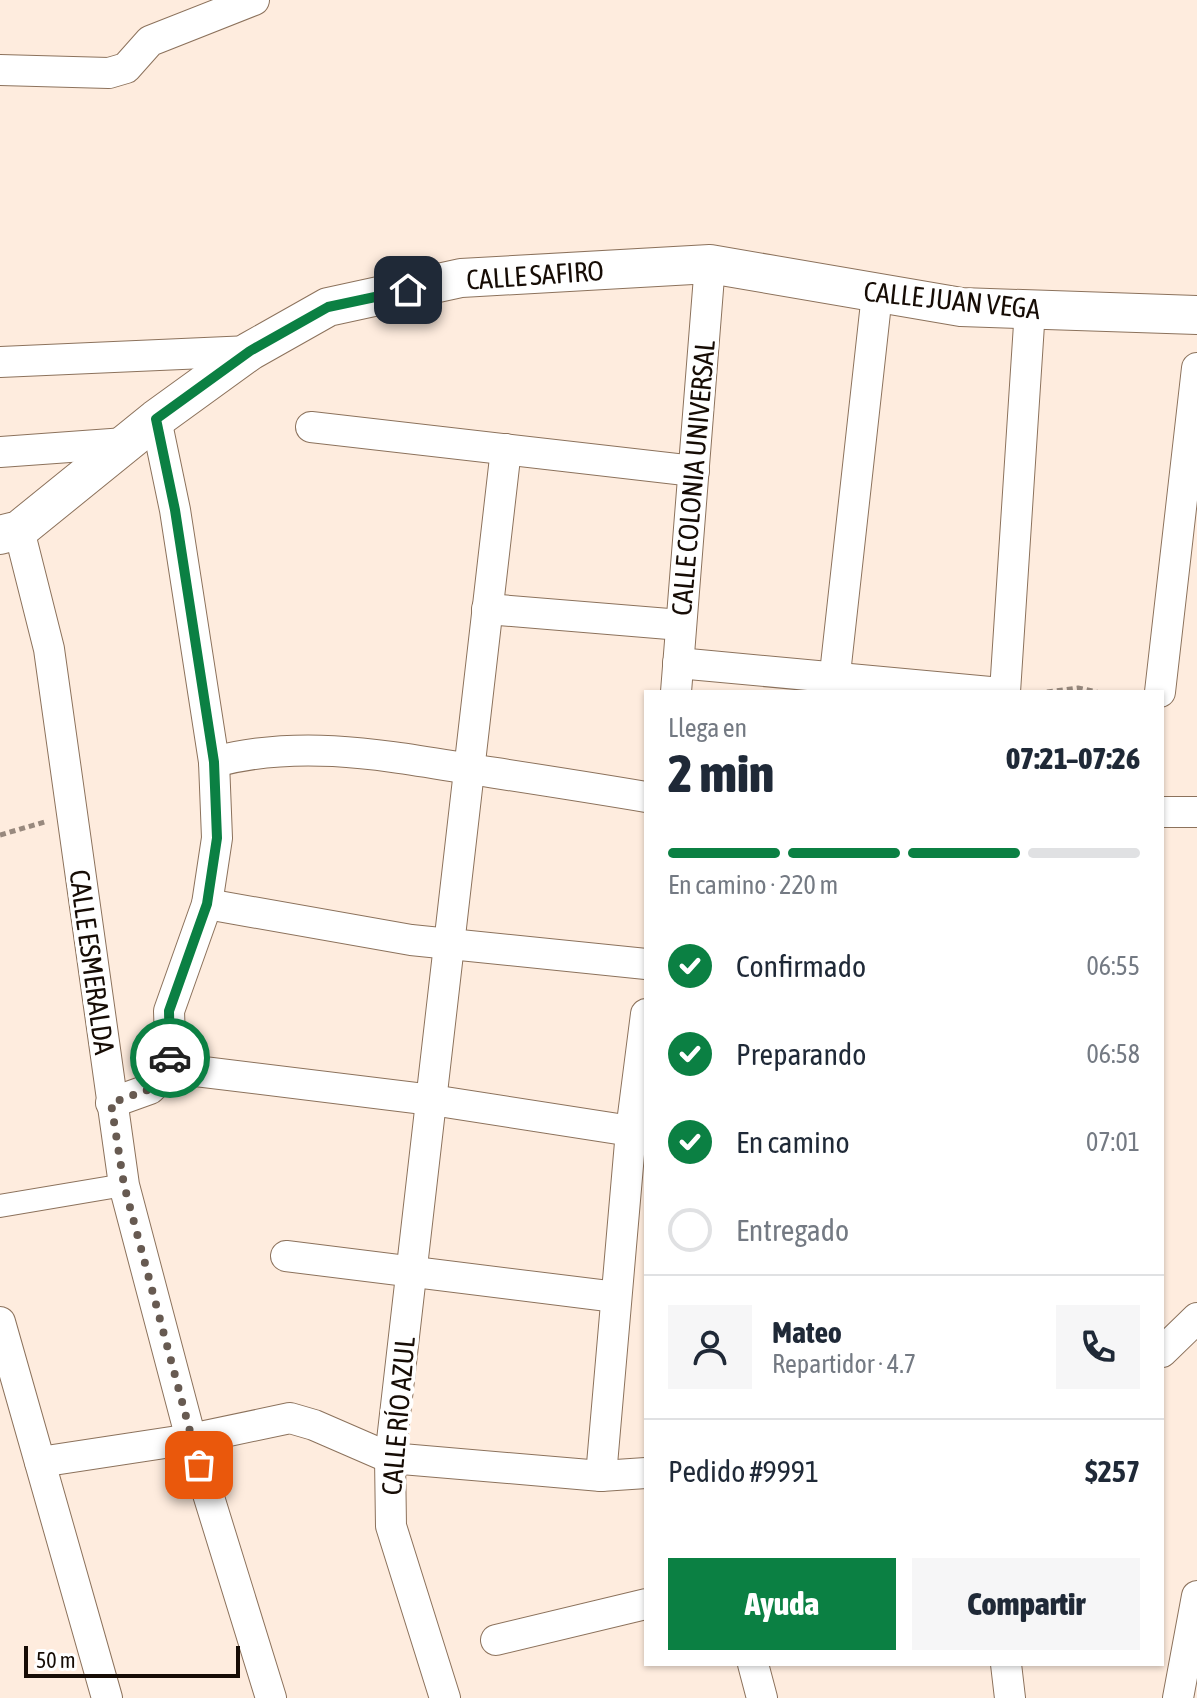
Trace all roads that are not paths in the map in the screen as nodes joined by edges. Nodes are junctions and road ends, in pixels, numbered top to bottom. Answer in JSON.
{"nodes":[{"id":1,"x":254,"y":0,"type":"edge"},
{"id":2,"x":0,"y":70,"type":"edge"},
{"id":3,"x":710,"y":264,"type":"junction"},
{"id":4,"x":877,"y":294,"type":"junction"},
{"id":5,"x":1030,"y":309,"type":"junction"},
{"id":6,"x":1197,"y":315,"type":"edge"},
{"id":7,"x":250,"y":351,"type":"junction"},
{"id":8,"x":0,"y":362,"type":"edge"},
{"id":9,"x":1197,"y":368,"type":"edge"},
{"id":10,"x":156,"y":419,"type":"junction"},
{"id":11,"x":311,"y":427,"type":"dead end"},
{"id":12,"x":125,"y":443,"type":"junction"},
{"id":13,"x":506,"y":449,"type":"junction"},
{"id":14,"x":0,"y":452,"type":"edge"},
{"id":15,"x":694,"y":471,"type":"junction"},
{"id":16,"x":9,"y":532,"type":"edge"},
{"id":17,"x":487,"y":609,"type":"junction"},
{"id":18,"x":681,"y":625,"type":"junction"},
{"id":19,"x":677,"y":677,"type":"edge"},
{"id":20,"x":833,"y":685,"type":"edge"},
{"id":21,"x":945,"y":690,"type":"edge"},
{"id":22,"x":1005,"y":690,"type":"edge"},
{"id":23,"x":1160,"y":690,"type":"edge"},
{"id":24,"x":214,"y":762,"type":"junction"},
{"id":25,"x":469,"y":768,"type":"junction"},
{"id":26,"x":644,"y":797,"type":"edge"},
{"id":27,"x":1164,"y":812,"type":"edge"},
{"id":28,"x":1197,"y":812,"type":"edge"},
{"id":29,"x":207,"y":904,"type":"junction"},
{"id":30,"x":448,"y":943,"type":"junction"},
{"id":31,"x":644,"y":964,"type":"edge"},
{"id":32,"x":644,"y":1030,"type":"edge"},
{"id":33,"x":171,"y":1068,"type":"junction"},
{"id":34,"x":432,"y":1100,"type":"junction"},
{"id":35,"x":111,"y":1103,"type":"junction"},
{"id":36,"x":631,"y":1131,"type":"junction"},
{"id":37,"x":124,"y":1185,"type":"junction"},
{"id":38,"x":0,"y":1206,"type":"edge"},
{"id":39,"x":286,"y":1256,"type":"dead end"},
{"id":40,"x":412,"y":1271,"type":"junction"},
{"id":41,"x":616,"y":1297,"type":"junction"},
{"id":42,"x":1197,"y":1318,"type":"edge"},
{"id":43,"x":0,"y":1322,"type":"edge"},
{"id":44,"x":1177,"y":1351,"type":"edge"},
{"id":45,"x":191,"y":1439,"type":"junction"},
{"id":46,"x":390,"y":1458,"type":"junction"},
{"id":47,"x":40,"y":1462,"type":"junction"},
{"id":48,"x":644,"y":1473,"type":"edge"},
{"id":49,"x":601,"y":1476,"type":"junction"},
{"id":50,"x":1197,"y":1596,"type":"edge"},
{"id":51,"x":644,"y":1604,"type":"edge"},
{"id":52,"x":496,"y":1640,"type":"dead end"},
{"id":53,"x":754,"y":1666,"type":"edge"},
{"id":54,"x":1006,"y":1666,"type":"edge"},
{"id":55,"x":107,"y":1698,"type":"edge"},
{"id":56,"x":271,"y":1698,"type":"edge"},
{"id":57,"x":445,"y":1698,"type":"edge"},
{"id":58,"x":762,"y":1698,"type":"edge"},
{"id":59,"x":1010,"y":1698,"type":"edge"},
{"id":60,"x":1178,"y":1698,"type":"edge"}],
"edges":[{"from":1,"to":2,"type":"street"},
{"from":3,"to":4,"type":"street","name":"CALLE JUAN VEGA"},
{"from":3,"to":7,"type":"street","name":"CALLE SAFIRO"},
{"from":3,"to":15,"type":"street","name":"CALLE COLONIA UNIVERSAL"},
{"from":4,"to":5,"type":"street","name":"CALLE JUAN VEGA"},
{"from":4,"to":20,"type":"street"},
{"from":5,"to":6,"type":"street","name":"CALLE JUAN VEGA"},
{"from":5,"to":22,"type":"street"},
{"from":7,"to":8,"type":"street"},
{"from":7,"to":10,"type":"street","name":"CALLE SAFIRO"},
{"from":9,"to":23,"type":"street"},
{"from":10,"to":12,"type":"street"},
{"from":10,"to":24,"type":"street"},
{"from":11,"to":13,"type":"street"},
{"from":12,"to":14,"type":"street"},
{"from":12,"to":16,"type":"street"},
{"from":13,"to":15,"type":"street"},
{"from":13,"to":17,"type":"street","name":"CALLE RÍO AZUL"},
{"from":15,"to":18,"type":"street","name":"CALLE COLONIA UNIVERSAL"},
{"from":16,"to":35,"type":"street","name":"CALLE ESMERALDA"},
{"from":17,"to":18,"type":"street"},
{"from":17,"to":25,"type":"street","name":"CALLE RÍO AZUL"},
{"from":18,"to":19,"type":"street","name":"CALLE COLONIA UNIVERSAL"},
{"from":19,"to":20,"type":"street"},
{"from":20,"to":21,"type":"street"},
{"from":24,"to":25,"type":"street"},
{"from":24,"to":29,"type":"street"},
{"from":25,"to":26,"type":"street"},
{"from":25,"to":30,"type":"street","name":"CALLE RÍO AZUL"},
{"from":27,"to":28,"type":"street"},
{"from":29,"to":30,"type":"street"},
{"from":29,"to":33,"type":"street"},
{"from":30,"to":31,"type":"street"},
{"from":30,"to":34,"type":"street","name":"CALLE RÍO AZUL"},
{"from":32,"to":36,"type":"street"},
{"from":33,"to":34,"type":"street"},
{"from":33,"to":35,"type":"street"},
{"from":34,"to":36,"type":"street"},
{"from":34,"to":40,"type":"street","name":"CALLE RÍO AZUL"},
{"from":35,"to":37,"type":"street","name":"CALLE ESMERALDA"},
{"from":36,"to":41,"type":"street"},
{"from":37,"to":38,"type":"street"},
{"from":37,"to":45,"type":"street","name":"CALLE ESMERALDA"},
{"from":39,"to":40,"type":"street"},
{"from":40,"to":41,"type":"street"},
{"from":40,"to":46,"type":"street","name":"CALLE RÍO AZUL"},
{"from":41,"to":49,"type":"street"},
{"from":42,"to":44,"type":"street"},
{"from":43,"to":47,"type":"street"},
{"from":45,"to":46,"type":"street"},
{"from":45,"to":47,"type":"street"},
{"from":45,"to":56,"type":"street","name":"CALLE ESMERALDA"},
{"from":46,"to":49,"type":"street"},
{"from":46,"to":57,"type":"street","name":"CALLE RÍO AZUL"},
{"from":47,"to":55,"type":"street"},
{"from":48,"to":49,"type":"street"},
{"from":50,"to":60,"type":"street"},
{"from":51,"to":52,"type":"street"},
{"from":53,"to":58,"type":"street"},
{"from":54,"to":59,"type":"street"}]}
